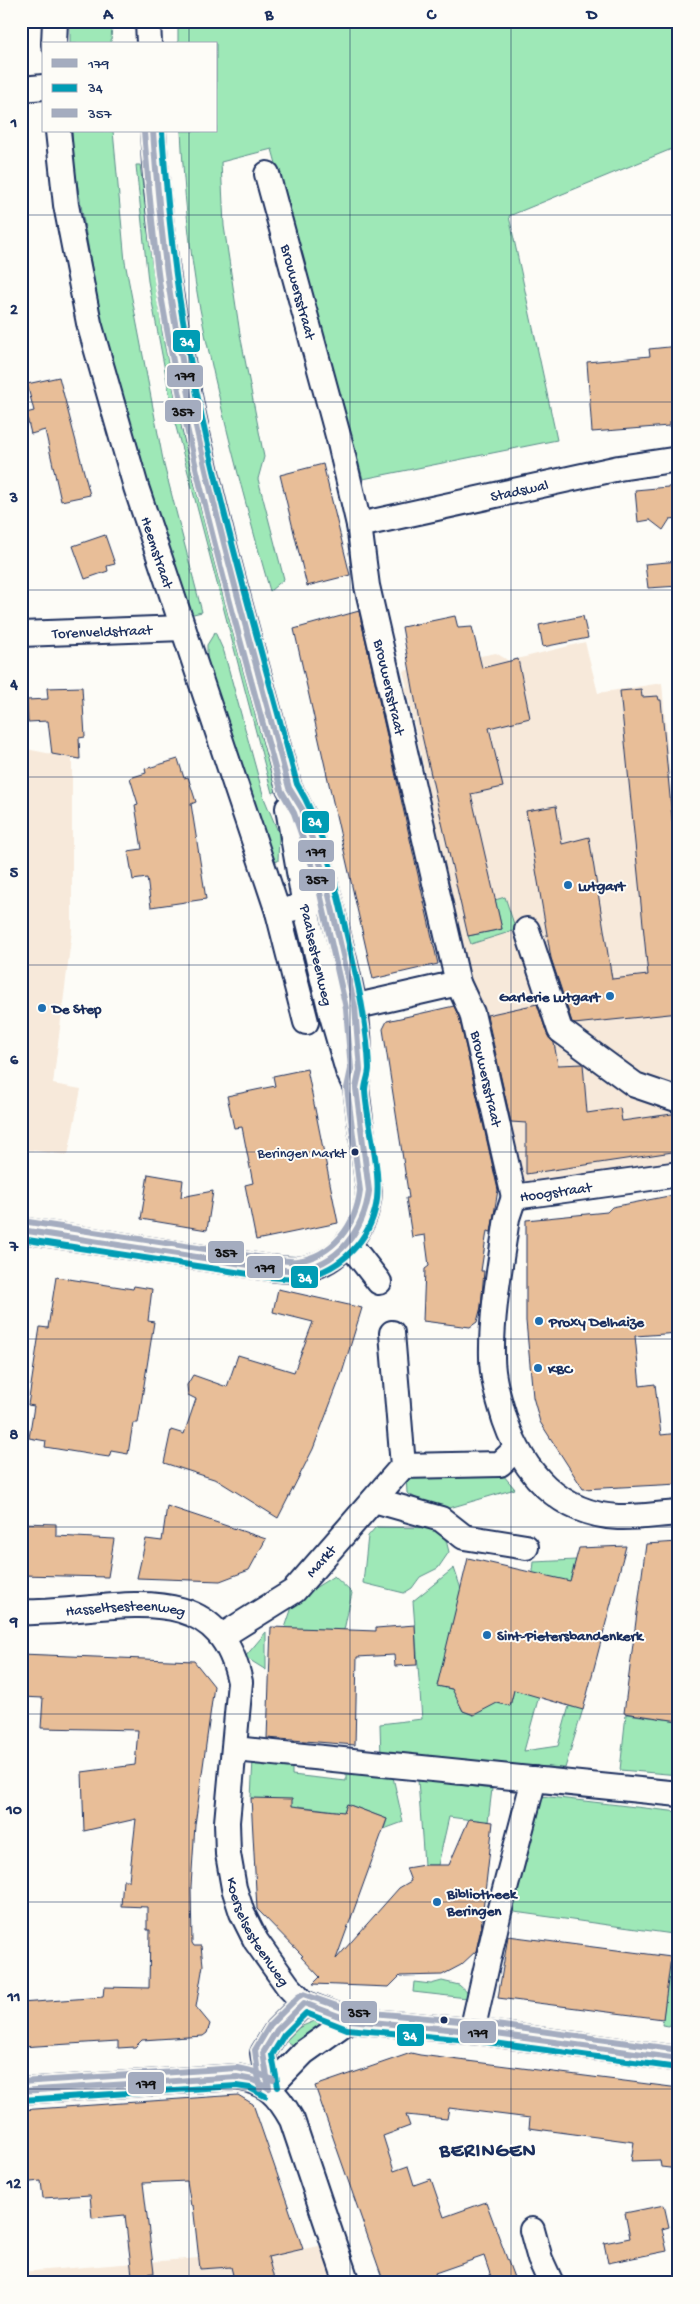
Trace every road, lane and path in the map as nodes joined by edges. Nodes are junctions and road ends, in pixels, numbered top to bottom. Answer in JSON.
{"nodes":[{"id":1,"x":55,"y":21,"type":"edge"},
{"id":2,"x":148,"y":21,"type":"edge"},
{"id":3,"x":54,"y":42,"type":"edge"},
{"id":4,"x":150,"y":42,"type":"edge"},
{"id":5,"x":42,"y":87,"type":"edge"},
{"id":6,"x":21,"y":89,"type":"edge"},
{"id":7,"x":58,"y":132,"type":"edge"},
{"id":8,"x":154,"y":132,"type":"edge"},
{"id":9,"x":267,"y":174,"type":"dead end"},
{"id":10,"x":679,"y":459,"type":"edge"},
{"id":11,"x":359,"y":525,"type":"junction"},
{"id":12,"x":183,"y":628,"type":"junction"},
{"id":13,"x":21,"y":634,"type":"edge"},
{"id":14,"x":289,"y":788,"type":"junction"},
{"id":15,"x":329,"y":900,"type":"junction"},
{"id":16,"x":305,"y":906,"type":"junction"},
{"id":17,"x":278,"y":912,"type":"junction"},
{"id":18,"x":527,"y":930,"type":"dead end"},
{"id":19,"x":458,"y":984,"type":"junction"},
{"id":20,"x":355,"y":1007,"type":"junction"},
{"id":21,"x":331,"y":1012,"type":"junction"},
{"id":22,"x":306,"y":1022,"type":"dead end"},
{"id":23,"x":356,"y":1088,"type":"junction"},
{"id":24,"x":679,"y":1100,"type":"edge"},
{"id":25,"x":679,"y":1174,"type":"edge"},
{"id":26,"x":514,"y":1197,"type":"junction"},
{"id":27,"x":21,"y":1230,"type":"edge"},
{"id":28,"x":348,"y":1242,"type":"junction"},
{"id":29,"x":379,"y":1282,"type":"dead end"},
{"id":30,"x":392,"y":1333,"type":"dead end"},
{"id":31,"x":516,"y":1448,"type":"junction"},
{"id":32,"x":403,"y":1466,"type":"junction"},
{"id":33,"x":374,"y":1500,"type":"junction"},
{"id":34,"x":679,"y":1512,"type":"edge"},
{"id":35,"x":526,"y":1547,"type":"dead end"},
{"id":36,"x":21,"y":1612,"type":"edge"},
{"id":37,"x":222,"y":1636,"type":"junction"},
{"id":38,"x":235,"y":1749,"type":"junction"},
{"id":39,"x":534,"y":1779,"type":"junction"},
{"id":40,"x":679,"y":1794,"type":"edge"},
{"id":41,"x":304,"y":2003,"type":"junction"},
{"id":42,"x":349,"y":2020,"type":"junction"},
{"id":43,"x":472,"y":2031,"type":"junction"},
{"id":44,"x":679,"y":2059,"type":"edge"},
{"id":45,"x":269,"y":2088,"type":"junction"},
{"id":46,"x":21,"y":2091,"type":"edge"},
{"id":47,"x":532,"y":2230,"type":"dead end"},
{"id":48,"x":347,"y":2283,"type":"edge"},
{"id":49,"x":551,"y":2283,"type":"edge"}],
"edges":[{"from":1,"to":3,"type":"street"},
{"from":2,"to":4,"type":"street"},
{"from":5,"to":6,"type":"street"},
{"from":7,"to":12,"type":"street","name":"Heemstraat"},
{"from":8,"to":14,"type":"street","name":"Paalsesteenweg"},
{"from":9,"to":11,"type":"street","name":"Brouwersstraat"},
{"from":10,"to":11,"type":"street","name":"Stadswal"},
{"from":11,"to":19,"type":"street","name":"Brouwersstraat"},
{"from":12,"to":13,"type":"street","name":"Torenveldstraat"},
{"from":12,"to":17,"type":"street","name":"Heemstraat"},
{"from":14,"to":15,"type":"street","name":"Paalsesteenweg"},
{"from":14,"to":16,"type":"street","name":"Paalsesteenweg"},
{"from":15,"to":16,"type":"street"},
{"from":15,"to":20,"type":"street","name":"Paalsesteenweg"},
{"from":16,"to":17,"type":"street"},
{"from":16,"to":21,"type":"street","name":"Paalsesteenweg"},
{"from":17,"to":22,"type":"street","name":"Heemstraat"},
{"from":18,"to":24,"type":"street"},
{"from":19,"to":20,"type":"street"},
{"from":19,"to":26,"type":"street","name":"Brouwersstraat"},
{"from":20,"to":21,"type":"street"},
{"from":20,"to":23,"type":"street","name":"Paalsesteenweg"},
{"from":21,"to":23,"type":"street","name":"Paalsesteenweg"},
{"from":23,"to":28,"type":"street","name":"Paalsesteenweg"},
{"from":25,"to":26,"type":"street","name":"Hoogstraat"},
{"from":26,"to":31,"type":"street","name":"Hoogstraat"},
{"from":27,"to":28,"type":"street","name":"Paalsesteenweg"},
{"from":28,"to":29,"type":"street"},
{"from":30,"to":32,"type":"street"},
{"from":31,"to":32,"type":"street"},
{"from":31,"to":34,"type":"street"},
{"from":32,"to":33,"type":"street","name":"Markt"},
{"from":33,"to":35,"type":"street"},
{"from":33,"to":37,"type":"street","name":"Markt"},
{"from":36,"to":37,"type":"street","name":"Hasseltsesteenweg"},
{"from":37,"to":38,"type":"street","name":"Koerselsesteenweg"},
{"from":38,"to":39,"type":"street"},
{"from":38,"to":41,"type":"street","name":"Koerselsesteenweg"},
{"from":39,"to":40,"type":"street"},
{"from":39,"to":43,"type":"street"},
{"from":41,"to":42,"type":"street"},
{"from":41,"to":45,"type":"street"},
{"from":42,"to":43,"type":"street"},
{"from":42,"to":45,"type":"street"},
{"from":43,"to":44,"type":"street"},
{"from":45,"to":46,"type":"street"},
{"from":45,"to":48,"type":"street"},
{"from":47,"to":49,"type":"street"}]}
